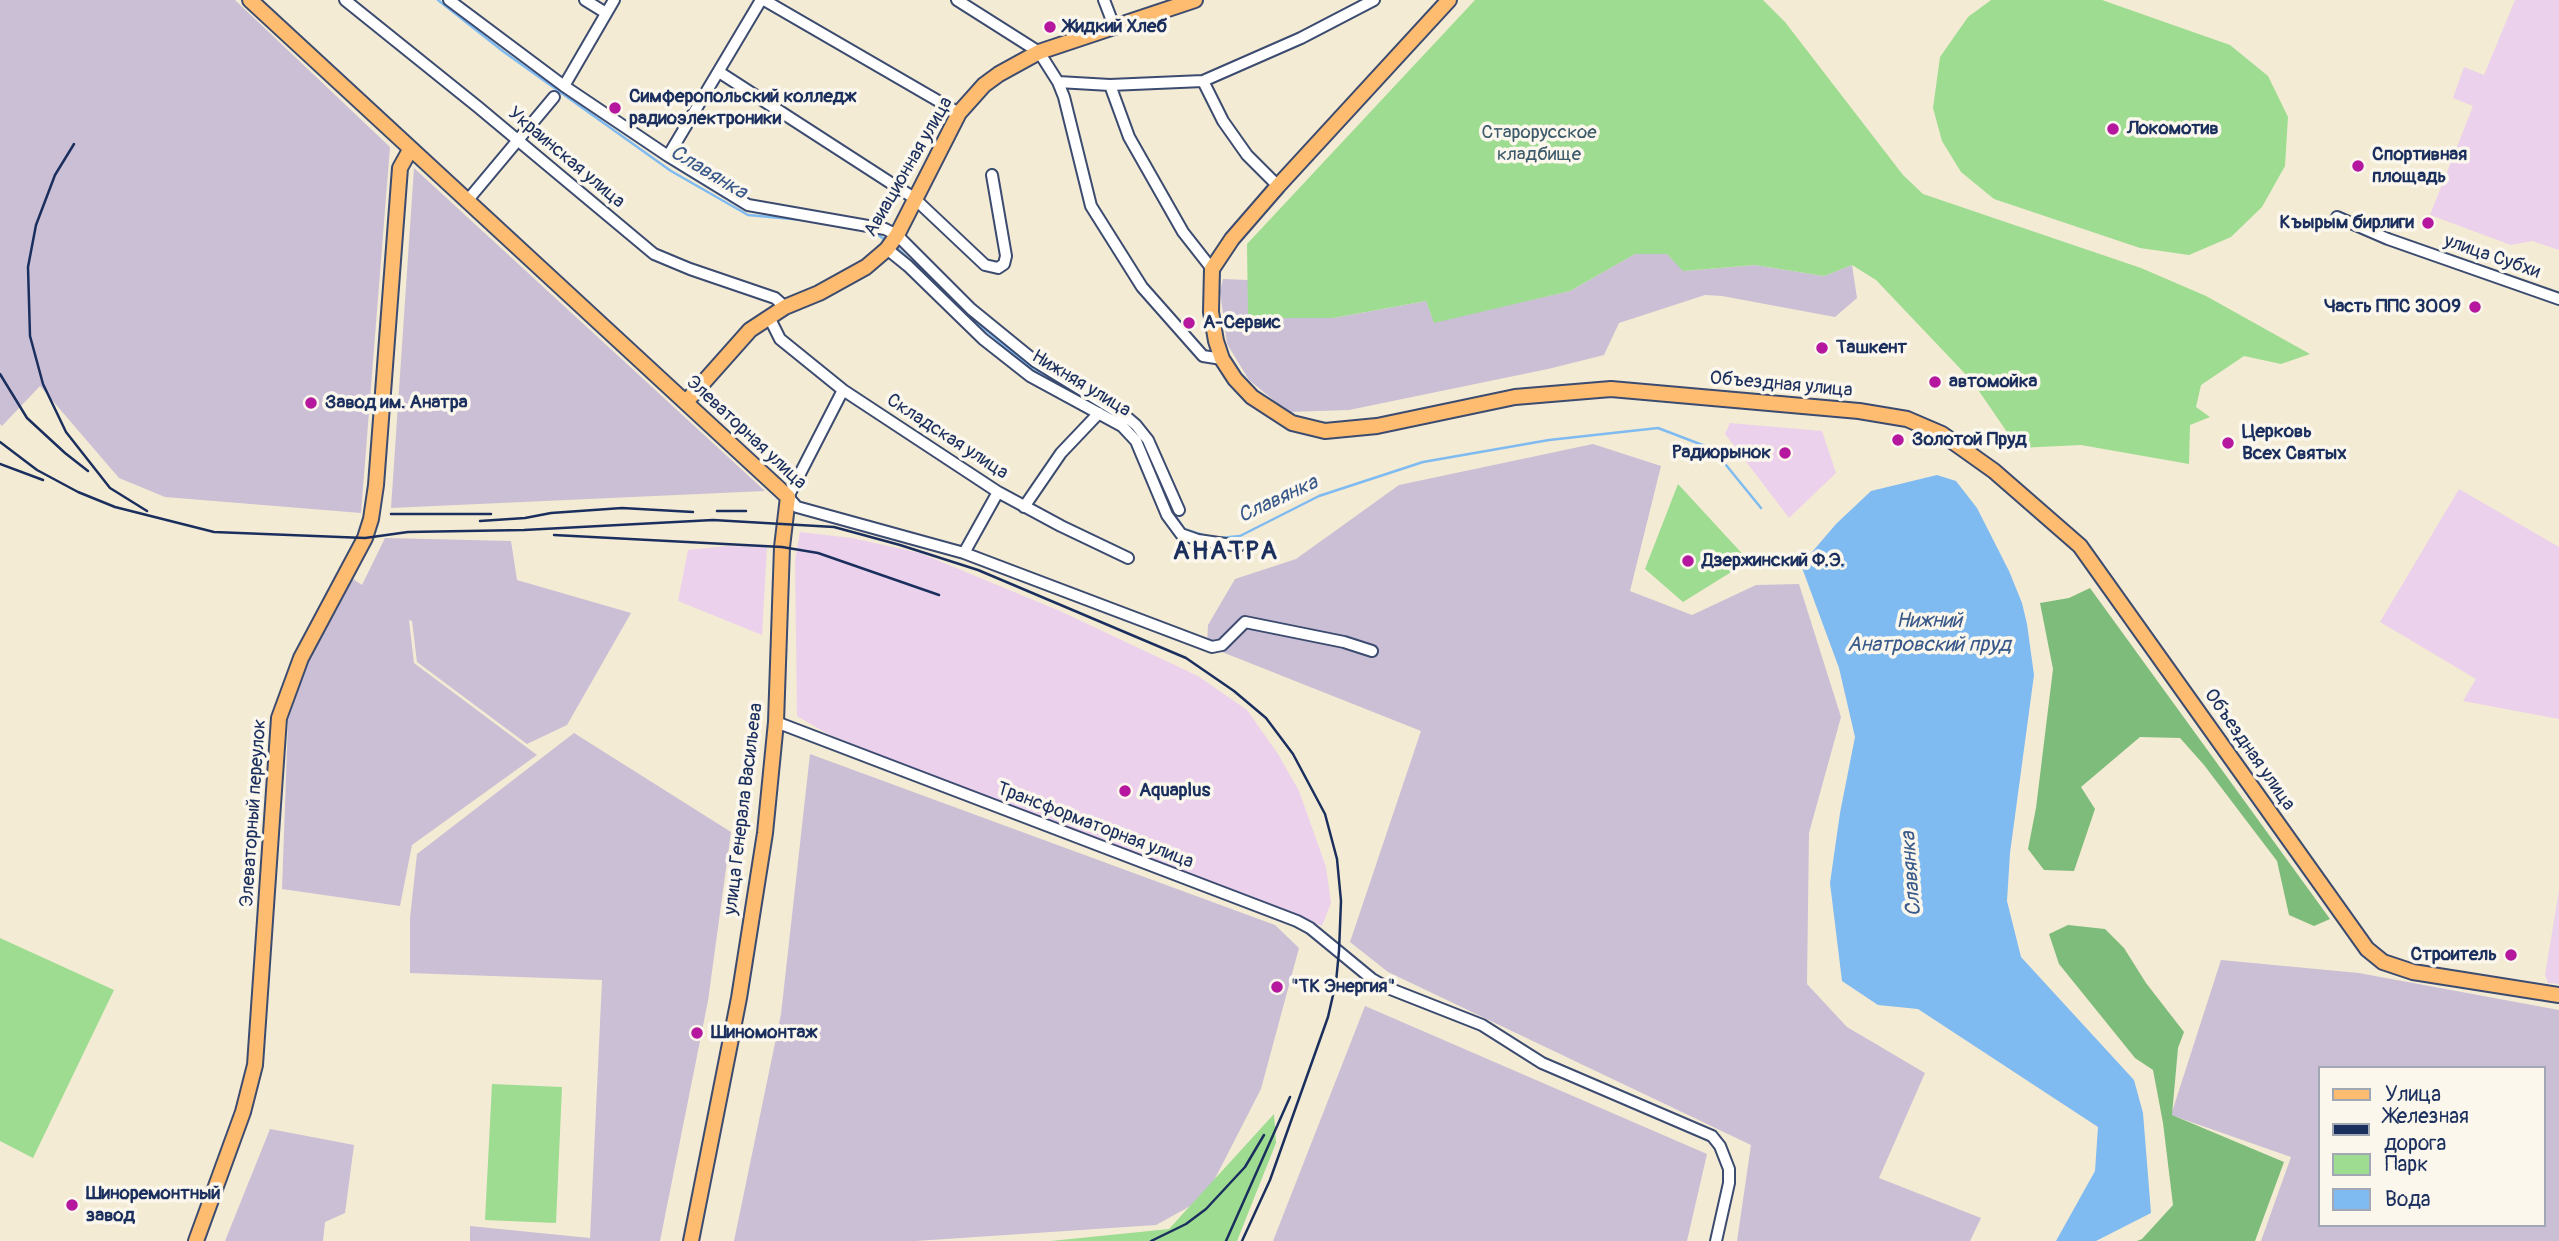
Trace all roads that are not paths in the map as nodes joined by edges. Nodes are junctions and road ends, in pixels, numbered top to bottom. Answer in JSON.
{"nodes":[{"id":1,"x":250,"y":0,"type":"edge"},
{"id":2,"x":345,"y":0,"type":"edge"},
{"id":3,"x":449,"y":0,"type":"edge"},
{"id":4,"x":585,"y":0,"type":"edge"},
{"id":5,"x":614,"y":0,"type":"edge"},
{"id":6,"x":763,"y":0,"type":"edge"},
{"id":7,"x":957,"y":0,"type":"edge"},
{"id":8,"x":1104,"y":0,"type":"edge"},
{"id":9,"x":1195,"y":0,"type":"edge"},
{"id":10,"x":1374,"y":0,"type":"edge"},
{"id":11,"x":1449,"y":0,"type":"edge"},
{"id":12,"x":606,"y":13,"type":"junction"},
{"id":13,"x":1114,"y":26,"type":"junction"},
{"id":14,"x":1039,"y":52,"type":"junction"},
{"id":15,"x":719,"y":72,"type":"junction"},
{"id":16,"x":1203,"y":81,"type":"junction"},
{"id":17,"x":1058,"y":82,"type":"junction"},
{"id":18,"x":1110,"y":85,"type":"junction"},
{"id":19,"x":564,"y":86,"type":"junction"},
{"id":20,"x":554,"y":97,"type":"dead end"},
{"id":21,"x":959,"y":113,"type":"junction"},
{"id":22,"x":517,"y":141,"type":"junction"},
{"id":23,"x":410,"y":150,"type":"junction"},
{"id":24,"x":667,"y":156,"type":"junction"},
{"id":25,"x":992,"y":174,"type":"dead end"},
{"id":26,"x":1278,"y":186,"type":"junction"},
{"id":27,"x":914,"y":198,"type":"junction"},
{"id":28,"x":467,"y":201,"type":"junction"},
{"id":29,"x":2337,"y":217,"type":"dead end"},
{"id":30,"x":897,"y":235,"type":"junction"},
{"id":31,"x":887,"y":248,"type":"junction"},
{"id":32,"x":1212,"y":269,"type":"junction"},
{"id":33,"x":2559,"y":299,"type":"edge"},
{"id":34,"x":785,"y":307,"type":"junction"},
{"id":35,"x":769,"y":317,"type":"junction"},
{"id":36,"x":1222,"y":359,"type":"junction"},
{"id":37,"x":843,"y":390,"type":"junction"},
{"id":38,"x":686,"y":402,"type":"junction"},
{"id":39,"x":1099,"y":412,"type":"junction"},
{"id":40,"x":998,"y":492,"type":"junction"},
{"id":41,"x":788,"y":497,"type":"junction"},
{"id":42,"x":1024,"y":506,"type":"junction"},
{"id":43,"x":1179,"y":510,"type":"dead end"},
{"id":44,"x":1238,"y":547,"type":"dead end"},
{"id":45,"x":964,"y":553,"type":"junction"},
{"id":46,"x":1128,"y":558,"type":"dead end"},
{"id":47,"x":1372,"y":651,"type":"dead end"},
{"id":48,"x":776,"y":722,"type":"junction"},
{"id":49,"x":2559,"y":995,"type":"edge"},
{"id":50,"x":196,"y":1241,"type":"edge"},
{"id":51,"x":691,"y":1241,"type":"edge"},
{"id":52,"x":1716,"y":1241,"type":"edge"}],
"edges":[{"from":1,"to":23,"type":"main road","name":"Элеваторная улица"},
{"from":2,"to":22,"type":"street","name":"Украинская улица"},
{"from":3,"to":19,"type":"street"},
{"from":4,"to":12,"type":"street"},
{"from":5,"to":12,"type":"street"},
{"from":6,"to":15,"type":"street"},
{"from":6,"to":21,"type":"street"},
{"from":7,"to":14,"type":"street"},
{"from":8,"to":13,"type":"street"},
{"from":9,"to":13,"type":"main road","name":"Авиационная улица"},
{"from":10,"to":16,"type":"street"},
{"from":11,"to":26,"type":"main road"},
{"from":12,"to":19,"type":"street"},
{"from":13,"to":14,"type":"main road","name":"Авиационная улица"},
{"from":14,"to":17,"type":"street"},
{"from":14,"to":21,"type":"main road","name":"Авиационная улица"},
{"from":15,"to":24,"type":"street"},
{"from":15,"to":27,"type":"street"},
{"from":16,"to":18,"type":"street"},
{"from":16,"to":26,"type":"street"},
{"from":17,"to":18,"type":"street"},
{"from":17,"to":36,"type":"street"},
{"from":18,"to":32,"type":"street"},
{"from":19,"to":24,"type":"street"},
{"from":20,"to":22,"type":"street"},
{"from":21,"to":27,"type":"main road","name":"Авиационная улица"},
{"from":22,"to":28,"type":"street"},
{"from":22,"to":34,"type":"street","name":"Украинская улица"},
{"from":23,"to":28,"type":"main road","name":"Элеваторная улица"},
{"from":23,"to":50,"type":"main road","name":"Элеваторный переулок"},
{"from":24,"to":30,"type":"street"},
{"from":25,"to":27,"type":"street"},
{"from":26,"to":32,"type":"main road"},
{"from":27,"to":30,"type":"main road","name":"Авиационная улица"},
{"from":28,"to":38,"type":"main road","name":"Элеваторная улица"},
{"from":29,"to":33,"type":"street","name":"улица Субхи"},
{"from":30,"to":31,"type":"main road","name":"Авиационная улица"},
{"from":30,"to":43,"type":"street","name":"Нижняя улица"},
{"from":31,"to":34,"type":"main road","name":"Авиационная улица"},
{"from":31,"to":39,"type":"street","name":"Нижняя улица"},
{"from":32,"to":36,"type":"main road","name":"Объездная улица"},
{"from":34,"to":35,"type":"main road","name":"Авиационная улица"},
{"from":35,"to":37,"type":"street","name":"Складская улица"},
{"from":35,"to":38,"type":"main road","name":"Авиационная улица"},
{"from":36,"to":49,"type":"main road","name":"Объездная улица"},
{"from":37,"to":40,"type":"street","name":"Складская улица"},
{"from":37,"to":41,"type":"street","name":"улица Генерала Васильева"},
{"from":38,"to":41,"type":"main road","name":"Элеваторная улица"},
{"from":39,"to":42,"type":"street"},
{"from":39,"to":44,"type":"street","name":"Нижняя улица"},
{"from":40,"to":42,"type":"street","name":"Складская улица"},
{"from":40,"to":45,"type":"street"},
{"from":41,"to":45,"type":"street","name":"Элеваторная улица"},
{"from":41,"to":48,"type":"main road","name":"улица Генерала Васильева"},
{"from":42,"to":46,"type":"street","name":"Складская улица"},
{"from":45,"to":47,"type":"street","name":"Элеваторная улица"},
{"from":48,"to":51,"type":"main road","name":"улица Генерала Васильева"},
{"from":48,"to":52,"type":"street","name":"Трансформаторная улица"}]}
